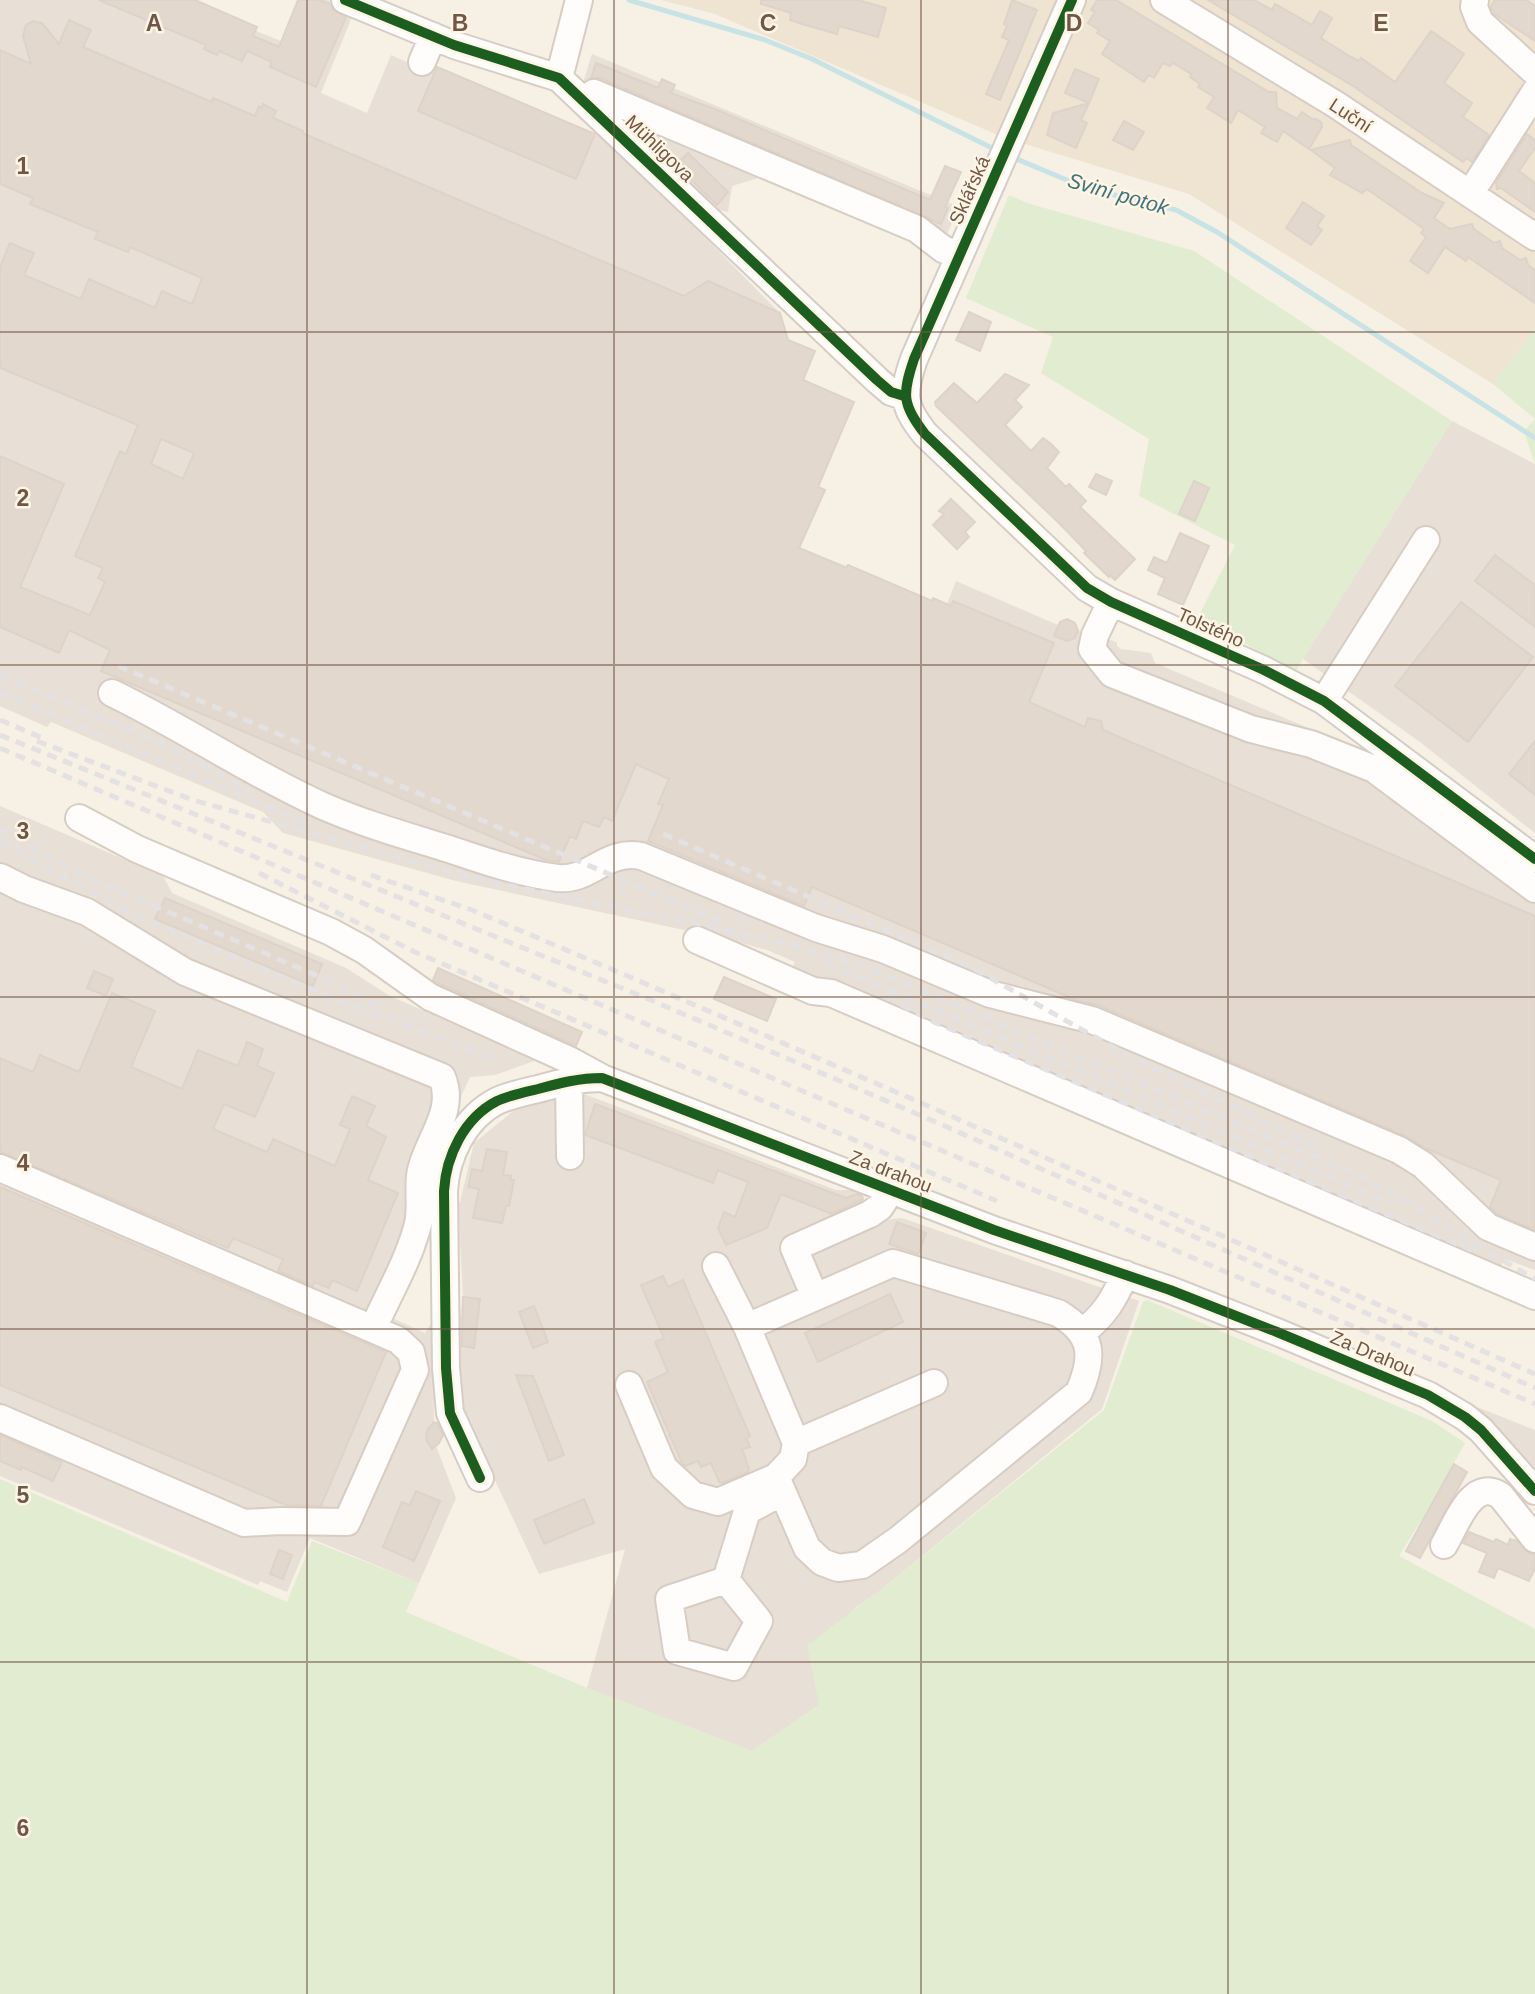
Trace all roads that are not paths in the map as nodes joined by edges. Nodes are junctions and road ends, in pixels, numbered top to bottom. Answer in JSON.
{"nodes":[{"id":1,"x":345,"y":0,"type":"edge"},
{"id":2,"x":579,"y":0,"type":"edge"},
{"id":3,"x":1072,"y":0,"type":"edge"},
{"id":4,"x":1164,"y":0,"type":"edge"},
{"id":5,"x":1475,"y":0,"type":"edge"},
{"id":6,"x":432,"y":36,"type":"junction"},
{"id":7,"x":422,"y":62,"type":"dead end"},
{"id":8,"x":1535,"y":72,"type":"edge"},
{"id":9,"x":558,"y":78,"type":"junction"},
{"id":10,"x":1535,"y":92,"type":"edge"},
{"id":11,"x":584,"y":100,"type":"junction"},
{"id":12,"x":1469,"y":194,"type":"junction"},
{"id":13,"x":1535,"y":237,"type":"edge"},
{"id":14,"x":959,"y":256,"type":"junction"},
{"id":15,"x":904,"y":396,"type":"junction"},
{"id":16,"x":1426,"y":540,"type":"dead end"},
{"id":17,"x":1111,"y":602,"type":"junction"},
{"id":18,"x":112,"y":693,"type":"dead end"},
{"id":19,"x":1324,"y":701,"type":"junction"},
{"id":20,"x":79,"y":818,"type":"dead end"},
{"id":21,"x":1535,"y":859,"type":"edge"},
{"id":22,"x":0,"y":877,"type":"edge"},
{"id":23,"x":1535,"y":890,"type":"edge"},
{"id":24,"x":697,"y":940,"type":"dead end"},
{"id":25,"x":602,"y":1078,"type":"junction"},
{"id":26,"x":569,"y":1081,"type":"junction"},
{"id":27,"x":570,"y":1156,"type":"dead end"},
{"id":28,"x":0,"y":1168,"type":"edge"},
{"id":29,"x":891,"y":1190,"type":"junction"},
{"id":30,"x":1535,"y":1247,"type":"edge"},
{"id":31,"x":716,"y":1266,"type":"dead end"},
{"id":32,"x":1125,"y":1274,"type":"junction"},
{"id":33,"x":1170,"y":1290,"type":"joint"},
{"id":34,"x":1535,"y":1296,"type":"edge"},
{"id":35,"x":815,"y":1297,"type":"junction"},
{"id":36,"x":747,"y":1327,"type":"junction"},
{"id":37,"x":373,"y":1329,"type":"junction"},
{"id":38,"x":1082,"y":1332,"type":"junction"},
{"id":39,"x":446,"y":1368,"type":"junction"},
{"id":40,"x":415,"y":1370,"type":"junction"},
{"id":41,"x":934,"y":1383,"type":"dead end"},
{"id":42,"x":629,"y":1385,"type":"dead end"},
{"id":43,"x":0,"y":1418,"type":"edge"},
{"id":44,"x":796,"y":1443,"type":"junction"},
{"id":45,"x":481,"y":1478,"type":"dead end"},
{"id":46,"x":779,"y":1485,"type":"junction"},
{"id":47,"x":1535,"y":1491,"type":"edge"},
{"id":48,"x":1535,"y":1539,"type":"edge"},
{"id":49,"x":1444,"y":1545,"type":"dead end"},
{"id":50,"x":726,"y":1580,"type":"dead end"}],
"edges":[{"from":1,"to":6,"type":"street","name":"Mühligova"},
{"from":2,"to":9,"type":"street"},
{"from":3,"to":14,"type":"street","name":"Sklářská"},
{"from":4,"to":12,"type":"street","name":"Luční"},
{"from":5,"to":8,"type":"street"},
{"from":6,"to":7,"type":"street"},
{"from":6,"to":9,"type":"street","name":"Mühligova"},
{"from":9,"to":11,"type":"street","name":"Mühligova"},
{"from":10,"to":12,"type":"street"},
{"from":11,"to":14,"type":"street"},
{"from":11,"to":15,"type":"street","name":"Mühligova"},
{"from":12,"to":13,"type":"street","name":"Luční"},
{"from":14,"to":15,"type":"street","name":"Sklářská"},
{"from":15,"to":17,"type":"street","name":"Tolstého"},
{"from":16,"to":19,"type":"street"},
{"from":17,"to":19,"type":"street","name":"Tolstého"},
{"from":17,"to":23,"type":"street"},
{"from":18,"to":30,"type":"street"},
{"from":19,"to":21,"type":"street","name":"Tolstého"},
{"from":20,"to":25,"type":"street","name":"Za drahou"},
{"from":22,"to":37,"type":"street"},
{"from":24,"to":34,"type":"street"},
{"from":25,"to":26,"type":"street"},
{"from":25,"to":29,"type":"street","name":"Za drahou"},
{"from":26,"to":27,"type":"street"},
{"from":26,"to":39,"type":"street"},
{"from":28,"to":37,"type":"street"},
{"from":29,"to":32,"type":"street","name":"Za drahou"},
{"from":29,"to":35,"type":"street"},
{"from":31,"to":36,"type":"street"},
{"from":32,"to":33,"type":"street","name":"Za drahou"},
{"from":32,"to":38,"type":"street"},
{"from":33,"to":47,"type":"street","name":"Za Drahou"},
{"from":35,"to":36,"type":"street"},
{"from":35,"to":38,"type":"street"},
{"from":36,"to":44,"type":"street"},
{"from":37,"to":40,"type":"street"},
{"from":38,"to":46,"type":"street"},
{"from":39,"to":40,"type":"street"},
{"from":39,"to":45,"type":"street"},
{"from":40,"to":43,"type":"street"},
{"from":41,"to":44,"type":"street"},
{"from":42,"to":46,"type":"street"},
{"from":44,"to":46,"type":"street"},
{"from":46,"to":50,"type":"street"},
{"from":48,"to":49,"type":"street"}]}
